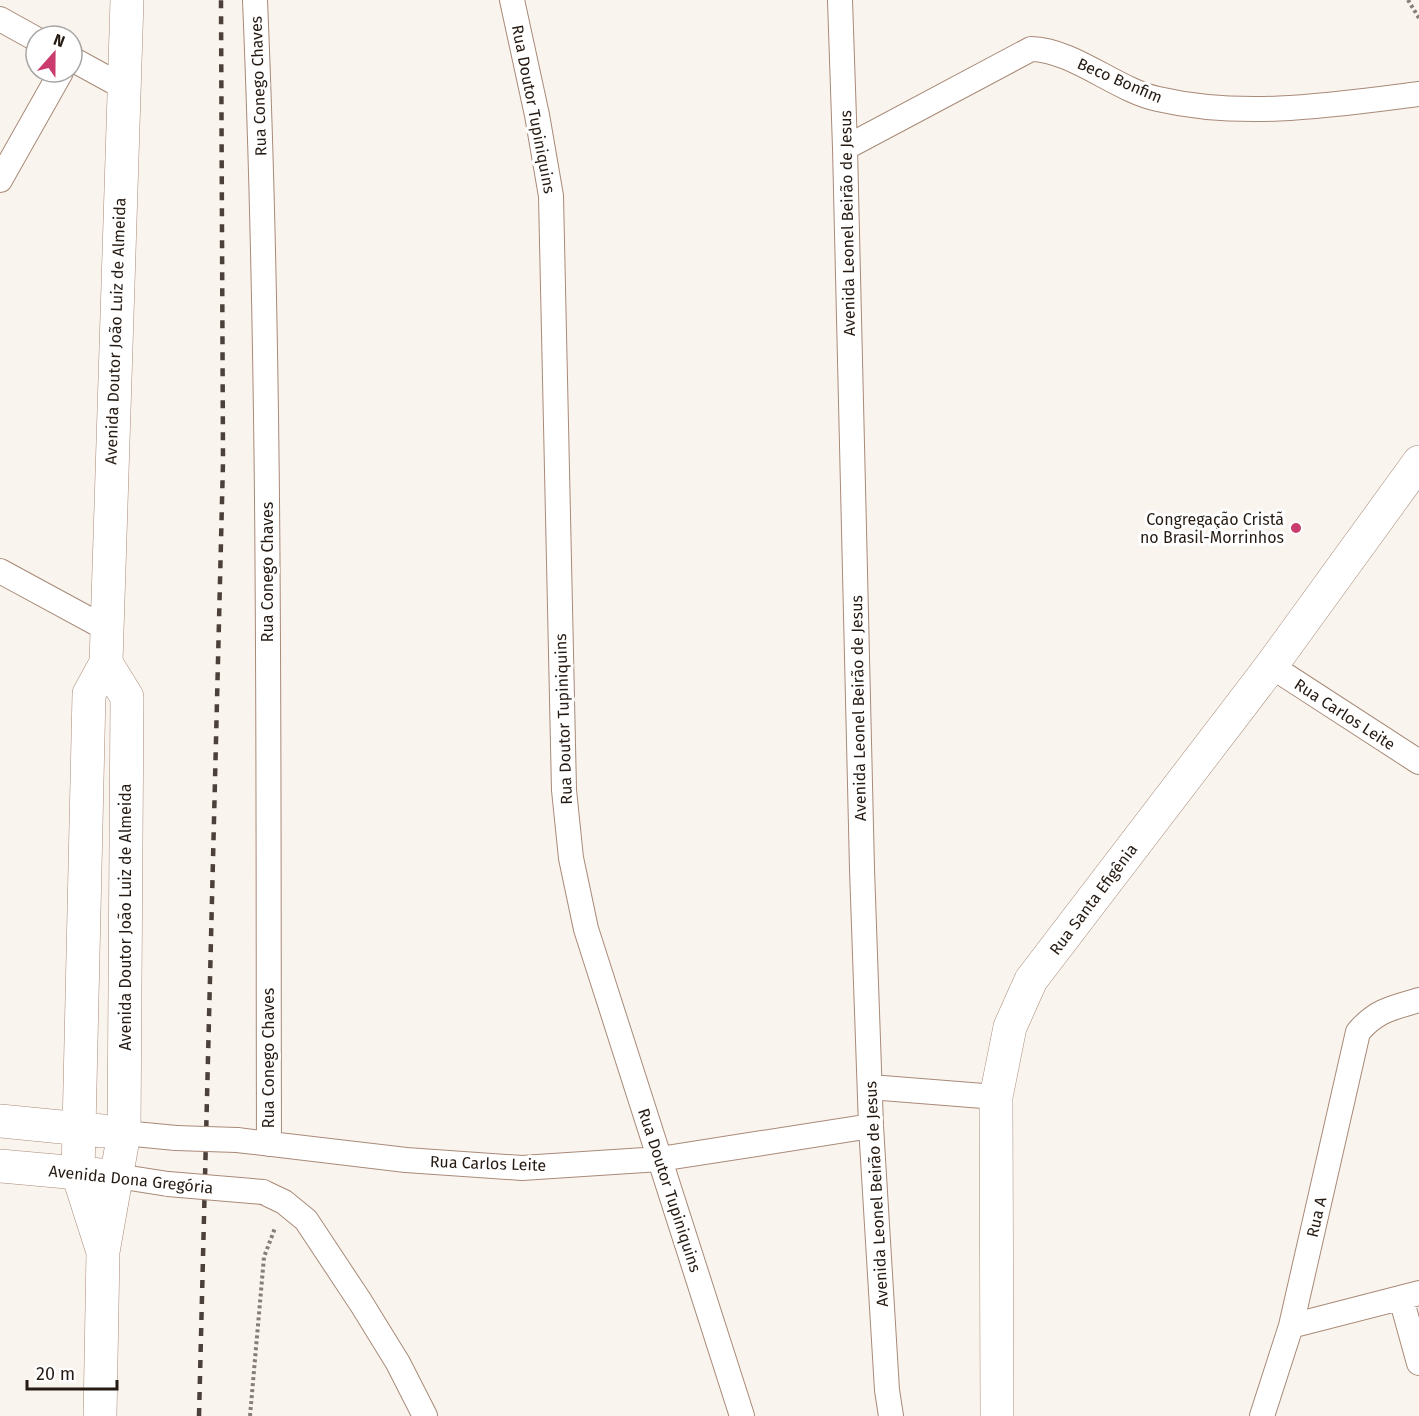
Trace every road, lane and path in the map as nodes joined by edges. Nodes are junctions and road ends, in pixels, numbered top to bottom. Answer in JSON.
{"nodes":[{"id":1,"x":127,"y":0,"type":"edge"},
{"id":2,"x":255,"y":0,"type":"edge"},
{"id":3,"x":512,"y":0,"type":"edge"},
{"id":4,"x":840,"y":0,"type":"edge"},
{"id":5,"x":1408,"y":0,"type":"edge"},
{"id":6,"x":1419,"y":18,"type":"edge"},
{"id":7,"x":0,"y":19,"type":"edge"},
{"id":8,"x":24,"y":32,"type":"edge"},
{"id":9,"x":84,"y":66,"type":"edge"},
{"id":10,"x":54,"y":84,"type":"edge"},
{"id":11,"x":123,"y":87,"type":"junction"},
{"id":12,"x":1419,"y":94,"type":"edge"},
{"id":13,"x":845,"y":148,"type":"junction"},
{"id":14,"x":0,"y":180,"type":"edge"},
{"id":15,"x":1419,"y":462,"type":"edge"},
{"id":16,"x":0,"y":571,"type":"edge"},
{"id":17,"x":107,"y":629,"type":"junction"},
{"id":18,"x":106,"y":663,"type":"junction"},
{"id":19,"x":1271,"y":666,"type":"junction"},
{"id":20,"x":1419,"y":762,"type":"edge"},
{"id":21,"x":1419,"y":1000,"type":"edge"},
{"id":22,"x":870,"y":1087,"type":"junction"},
{"id":23,"x":996,"y":1097,"type":"junction"},
{"id":24,"x":0,"y":1121,"type":"edge"},
{"id":25,"x":871,"y":1126,"type":"junction"},
{"id":26,"x":79,"y":1130,"type":"junction"},
{"id":27,"x":124,"y":1134,"type":"junction"},
{"id":28,"x":269,"y":1144,"type":"junction"},
{"id":29,"x":660,"y":1159,"type":"junction"},
{"id":30,"x":0,"y":1166,"type":"edge"},
{"id":31,"x":78,"y":1174,"type":"junction"},
{"id":32,"x":117,"y":1176,"type":"junction"},
{"id":33,"x":273,"y":1197,"type":"junction"},
{"id":34,"x":103,"y":1252,"type":"junction"},
{"id":35,"x":1410,"y":1296,"type":"edge"},
{"id":36,"x":1291,"y":1326,"type":"junction"},
{"id":37,"x":1419,"y":1363,"type":"edge"},
{"id":38,"x":100,"y":1416,"type":"edge"},
{"id":39,"x":250,"y":1416,"type":"edge"},
{"id":40,"x":425,"y":1416,"type":"edge"},
{"id":41,"x":742,"y":1416,"type":"edge"},
{"id":42,"x":891,"y":1416,"type":"edge"},
{"id":43,"x":997,"y":1416,"type":"edge"},
{"id":44,"x":1262,"y":1416,"type":"edge"}],
"edges":[{"from":1,"to":11,"type":"street","name":"Avenida Doutor João Luiz de Almeida"},
{"from":2,"to":28,"type":"street","name":"Rua Conego Chaves"},
{"from":3,"to":29,"type":"street","name":"Rua Doutor Tupiniquins"},
{"from":4,"to":13,"type":"street","name":"Avenida Leonel Beirão de Jesus"},
{"from":5,"to":6,"type":"path"},
{"from":7,"to":8,"type":"street"},
{"from":9,"to":11,"type":"street"},
{"from":10,"to":14,"type":"street"},
{"from":11,"to":17,"type":"street","name":"Avenida Doutor João Luiz de Almeida"},
{"from":12,"to":13,"type":"street","name":"Beco Bonfim"},
{"from":13,"to":22,"type":"street","name":"Avenida Leonel Beirão de Jesus"},
{"from":15,"to":19,"type":"street","name":"Rua Santa Efigênia"},
{"from":16,"to":17,"type":"street"},
{"from":17,"to":18,"type":"street","name":"Avenida Doutor João Luiz de Almeida"},
{"from":18,"to":26,"type":"street","name":"Avenida Doutor João Luiz de Almeida"},
{"from":18,"to":27,"type":"street","name":"Avenida Doutor João Luiz de Almeida"},
{"from":19,"to":20,"type":"street","name":"Rua Carlos Leite"},
{"from":19,"to":23,"type":"street","name":"Rua Santa Efigênia"},
{"from":21,"to":36,"type":"street","name":"Rua A"},
{"from":22,"to":23,"type":"street"},
{"from":22,"to":25,"type":"street","name":"Avenida Leonel Beirão de Jesus"},
{"from":23,"to":43,"type":"street","name":"Rua Santa Efigênia"},
{"from":24,"to":26,"type":"street"},
{"from":25,"to":29,"type":"street","name":"Rua Carlos Leite"},
{"from":25,"to":42,"type":"street","name":"Avenida Leonel Beirão de Jesus"},
{"from":26,"to":27,"type":"street"},
{"from":26,"to":31,"type":"street","name":"Avenida Doutor João Luiz de Almeida"},
{"from":27,"to":28,"type":"street","name":"Rua Carlos Leite","bridge":true},
{"from":27,"to":32,"type":"street","name":"Avenida Doutor João Luiz de Almeida"},
{"from":28,"to":29,"type":"street","name":"Rua Carlos Leite"},
{"from":29,"to":41,"type":"street","name":"Rua Doutor Tupiniquins"},
{"from":30,"to":31,"type":"street","name":"Avenida Dona Gregória"},
{"from":31,"to":32,"type":"street","name":"Avenida Dona Gregória"},
{"from":31,"to":34,"type":"street","name":"Avenida Doutor João Luiz de Almeida"},
{"from":32,"to":33,"type":"street","name":"Avenida Dona Gregória","bridge":true},
{"from":32,"to":34,"type":"street","name":"Avenida Doutor João Luiz de Almeida"},
{"from":33,"to":39,"type":"path"},
{"from":33,"to":40,"type":"street"},
{"from":34,"to":38,"type":"street"},
{"from":35,"to":36,"type":"street"},
{"from":35,"to":37,"type":"street"},
{"from":36,"to":44,"type":"street","name":"Rua A"}]}
